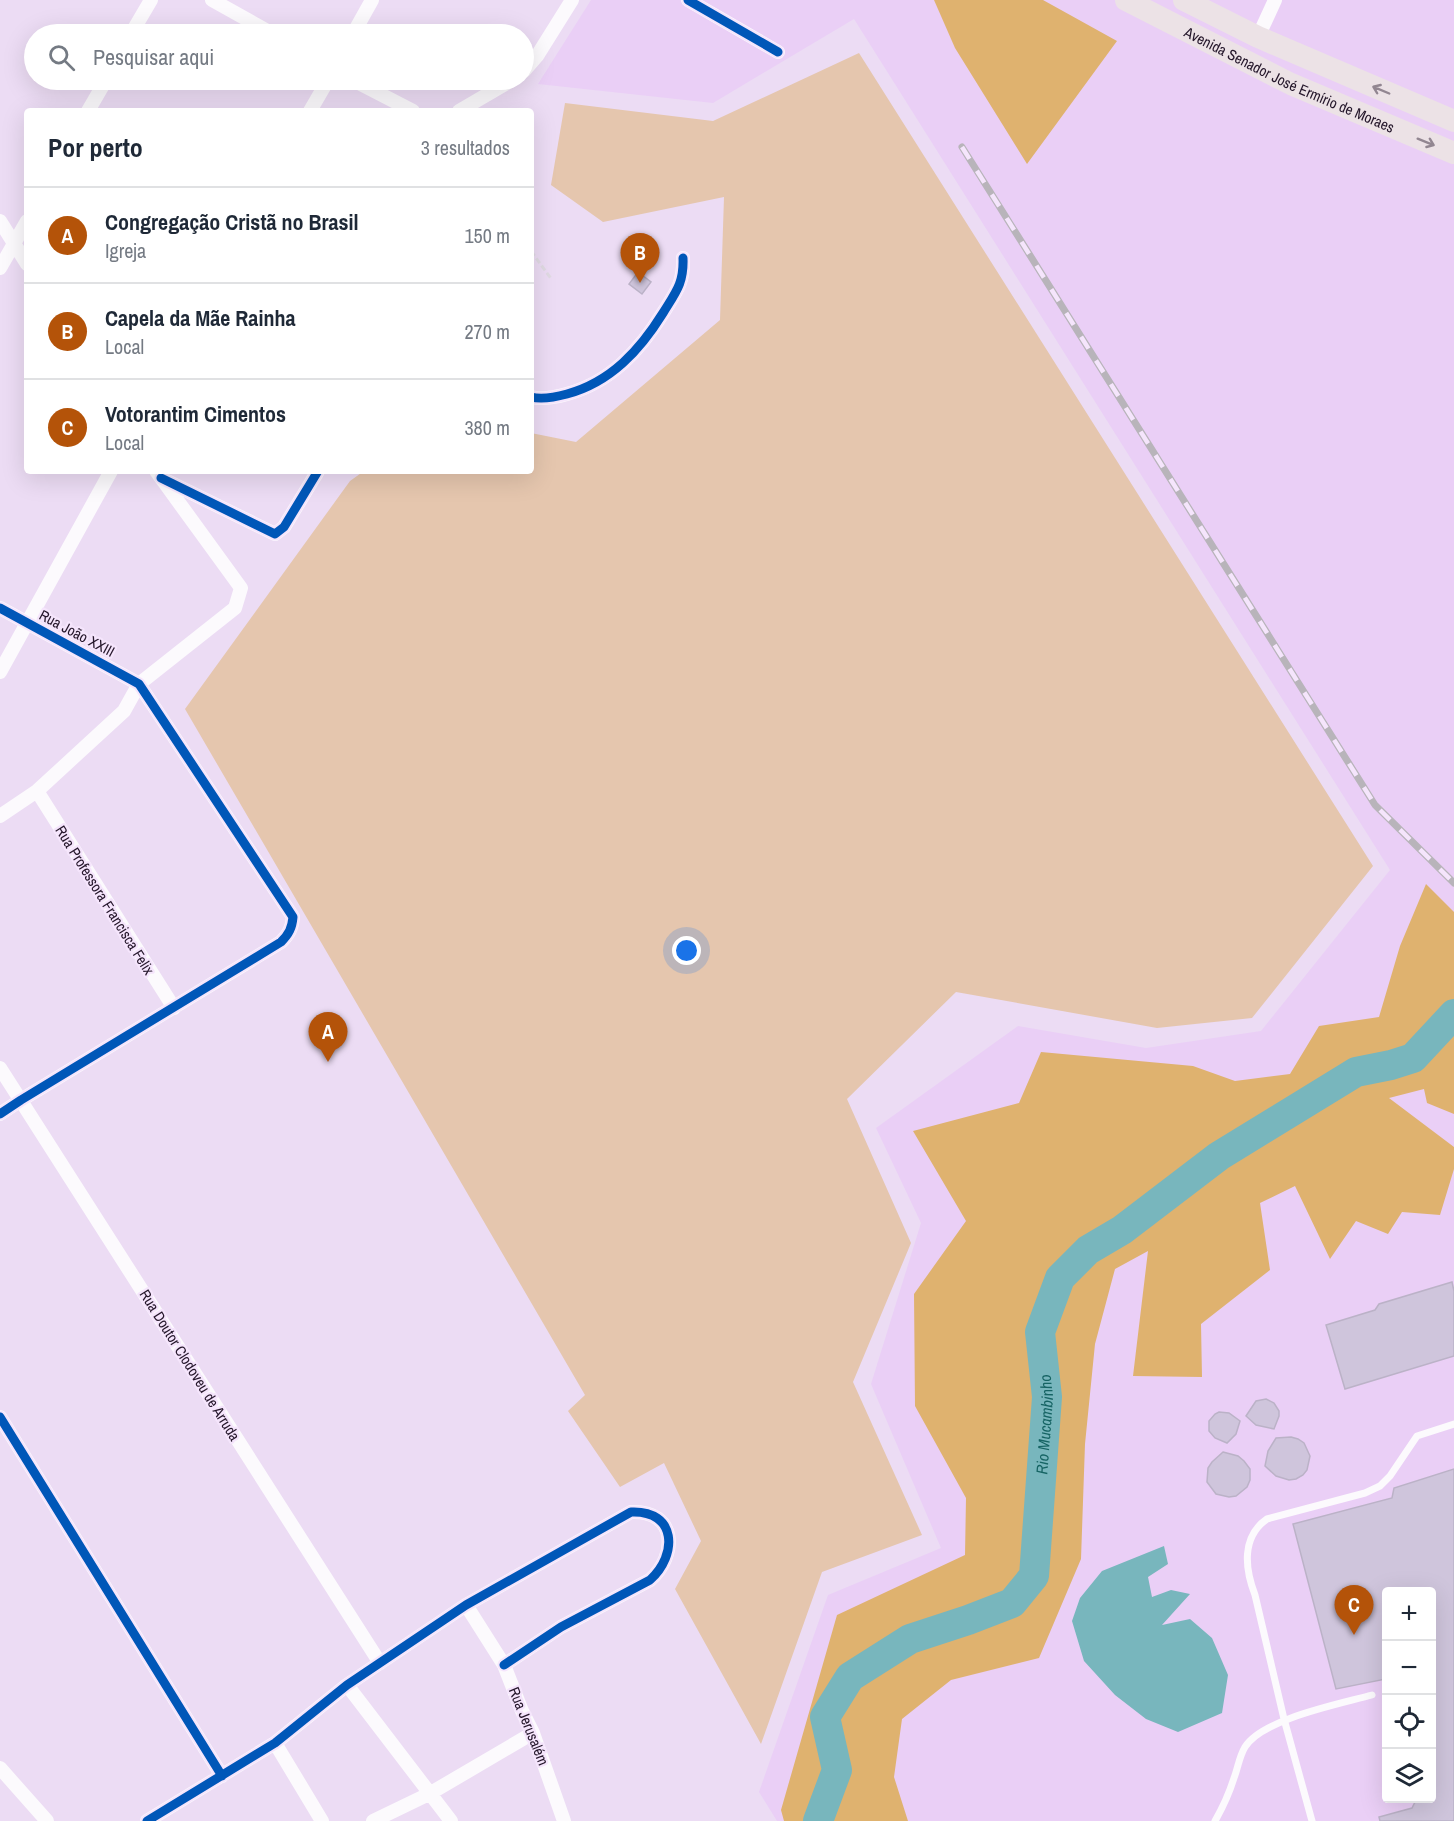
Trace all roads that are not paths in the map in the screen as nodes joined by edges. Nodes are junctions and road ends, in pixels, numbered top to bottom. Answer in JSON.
{"nodes":[{"id":1,"x":151,"y":0,"type":"edge"},
{"id":2,"x":212,"y":0,"type":"edge"},
{"id":3,"x":372,"y":0,"type":"edge"},
{"id":4,"x":572,"y":0,"type":"edge"},
{"id":5,"x":688,"y":0,"type":"edge"},
{"id":6,"x":1126,"y":0,"type":"edge"},
{"id":7,"x":1184,"y":0,"type":"edge"},
{"id":8,"x":1275,"y":0,"type":"edge"},
{"id":9,"x":137,"y":24,"type":"edge"},
{"id":10,"x":255,"y":24,"type":"edge"},
{"id":11,"x":359,"y":24,"type":"edge"},
{"id":12,"x":1258,"y":37,"type":"junction"},
{"id":13,"x":778,"y":52,"type":"dead end"},
{"id":14,"x":534,"y":59,"type":"edge"},
{"id":15,"x":100,"y":90,"type":"edge"},
{"id":16,"x":322,"y":90,"type":"edge"},
{"id":17,"x":371,"y":90,"type":"edge"},
{"id":18,"x":495,"y":90,"type":"edge"},
{"id":19,"x":90,"y":108,"type":"edge"},
{"id":20,"x":312,"y":108,"type":"edge"},
{"id":21,"x":404,"y":108,"type":"edge"},
{"id":22,"x":464,"y":108,"type":"edge"},
{"id":23,"x":1454,"y":121,"type":"edge"},
{"id":24,"x":1454,"y":153,"type":"edge"},
{"id":25,"x":0,"y":221,"type":"edge"},
{"id":26,"x":24,"y":226,"type":"edge"},
{"id":27,"x":14,"y":244,"type":"junction"},
{"id":28,"x":683,"y":258,"type":"dead end"},
{"id":29,"x":24,"y":259,"type":"edge"},
{"id":30,"x":0,"y":268,"type":"edge"},
{"id":31,"x":534,"y":397,"type":"edge"},
{"id":32,"x":109,"y":474,"type":"edge"},
{"id":33,"x":158,"y":474,"type":"edge"},
{"id":34,"x":316,"y":474,"type":"edge"},
{"id":35,"x":0,"y":608,"type":"edge"},
{"id":36,"x":28,"y":624,"type":"junction"},
{"id":37,"x":0,"y":672,"type":"edge"},
{"id":38,"x":139,"y":684,"type":"junction"},
{"id":39,"x":37,"y":791,"type":"junction"},
{"id":40,"x":0,"y":816,"type":"edge"},
{"id":41,"x":174,"y":1008,"type":"junction"},
{"id":42,"x":0,"y":1068,"type":"edge"},
{"id":43,"x":21,"y":1100,"type":"junction"},
{"id":44,"x":0,"y":1114,"type":"edge"},
{"id":45,"x":0,"y":1417,"type":"edge"},
{"id":46,"x":1454,"y":1424,"type":"edge"},
{"id":47,"x":466,"y":1605,"type":"junction"},
{"id":48,"x":380,"y":1663,"type":"junction"},
{"id":49,"x":504,"y":1665,"type":"junction"},
{"id":50,"x":347,"y":1685,"type":"junction"},
{"id":51,"x":1372,"y":1695,"type":"dead end"},
{"id":52,"x":1284,"y":1719,"type":"junction"},
{"id":53,"x":533,"y":1732,"type":"junction"},
{"id":54,"x":274,"y":1743,"type":"junction"},
{"id":55,"x":0,"y":1768,"type":"edge"},
{"id":56,"x":222,"y":1776,"type":"junction"},
{"id":57,"x":429,"y":1794,"type":"junction"},
{"id":58,"x":47,"y":1821,"type":"edge"},
{"id":59,"x":147,"y":1821,"type":"edge"},
{"id":60,"x":322,"y":1821,"type":"edge"},
{"id":61,"x":374,"y":1821,"type":"edge"},
{"id":62,"x":452,"y":1821,"type":"edge"},
{"id":63,"x":564,"y":1821,"type":"edge"},
{"id":64,"x":1215,"y":1821,"type":"edge"},
{"id":65,"x":1312,"y":1821,"type":"edge"}],
"edges":[{"from":1,"to":9,"type":"street"},
{"from":2,"to":10,"type":"street"},
{"from":3,"to":11,"type":"street"},
{"from":4,"to":14,"type":"street"},
{"from":5,"to":13,"type":"street"},
{"from":6,"to":24,"type":"main road","name":"Avenida Senador José Ermírio de Moraes","one_way":true},
{"from":7,"to":12,"type":"main road","name":"Avenida Senador José Ermírio de Moraes"},
{"from":8,"to":12,"type":"street"},
{"from":23,"to":12,"type":"main road","name":"Avenida Senador José Ermírio de Moraes","one_way":true},
{"from":15,"to":19,"type":"street"},
{"from":16,"to":20,"type":"street"},
{"from":17,"to":21,"type":"street"},
{"from":18,"to":22,"type":"street"},
{"from":25,"to":27,"type":"street"},
{"from":26,"to":27,"type":"street"},
{"from":27,"to":29,"type":"street"},
{"from":27,"to":30,"type":"street"},
{"from":28,"to":31,"type":"street"},
{"from":32,"to":36,"type":"street"},
{"from":33,"to":34,"type":"street"},
{"from":33,"to":38,"type":"street"},
{"from":35,"to":36,"type":"street","name":"Rua João XXIII"},
{"from":36,"to":37,"type":"street"},
{"from":36,"to":38,"type":"street","name":"Rua João XXIII"},
{"from":38,"to":39,"type":"street"},
{"from":38,"to":41,"type":"street"},
{"from":39,"to":40,"type":"street"},
{"from":39,"to":41,"type":"street","name":"Rua Professora Francisca Felix"},
{"from":41,"to":43,"type":"street"},
{"from":42,"to":43,"type":"street","name":"Rua Doutor Clodoveu de Arruda"},
{"from":43,"to":44,"type":"street"},
{"from":43,"to":48,"type":"street","name":"Rua Doutor Clodoveu de Arruda"},
{"from":45,"to":56,"type":"street"},
{"from":46,"to":52,"type":"lane"},
{"from":47,"to":48,"type":"street"},
{"from":47,"to":49,"type":"street","name":"Rua Jerusalém"},
{"from":47,"to":49,"type":"street"},
{"from":48,"to":50,"type":"street"},
{"from":49,"to":53,"type":"street","name":"Rua Jerusalém"},
{"from":50,"to":54,"type":"street"},
{"from":50,"to":57,"type":"street"},
{"from":51,"to":52,"type":"lane"},
{"from":52,"to":64,"type":"lane"},
{"from":52,"to":65,"type":"lane"},
{"from":53,"to":57,"type":"street"},
{"from":53,"to":63,"type":"street","name":"Rua Jerusalém"},
{"from":54,"to":56,"type":"street"},
{"from":54,"to":60,"type":"street"},
{"from":55,"to":58,"type":"street"},
{"from":56,"to":59,"type":"street"},
{"from":57,"to":61,"type":"street"},
{"from":57,"to":62,"type":"street"}]}
